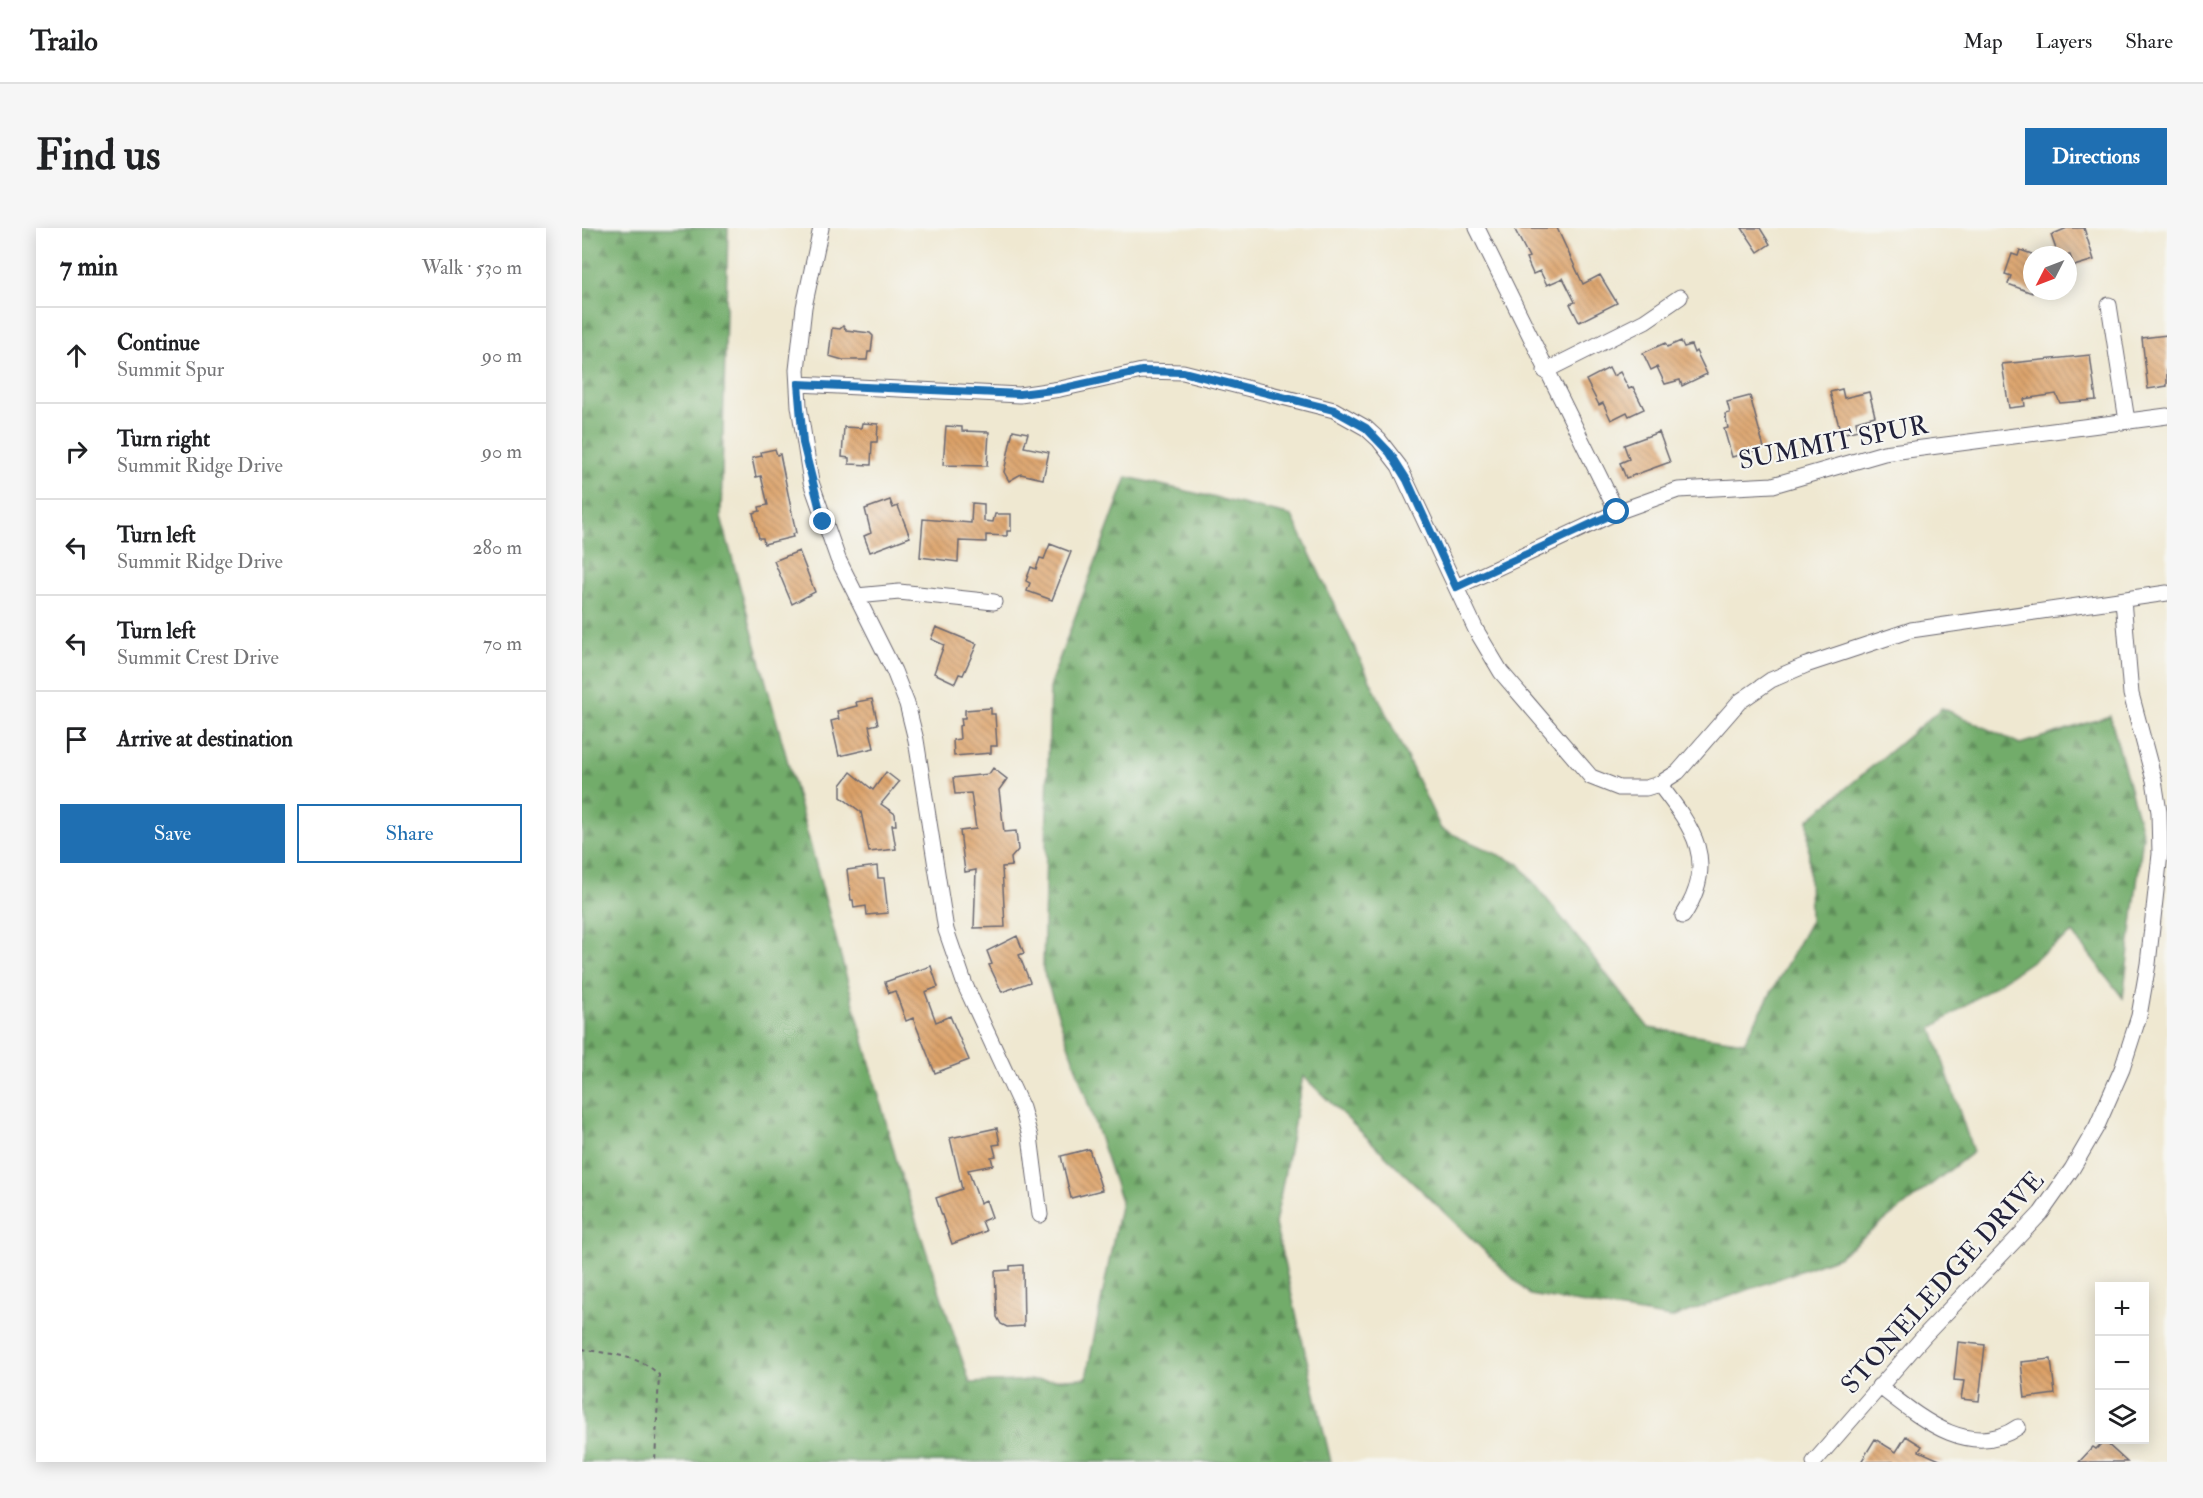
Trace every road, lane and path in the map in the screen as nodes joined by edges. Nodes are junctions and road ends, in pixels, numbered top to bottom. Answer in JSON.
{"nodes":[{"id":1,"x":821,"y":228,"type":"edge"},
{"id":2,"x":1477,"y":228,"type":"edge"},
{"id":3,"x":1680,"y":297,"type":"dead end"},
{"id":4,"x":2109,"y":305,"type":"dead end"},
{"id":5,"x":1545,"y":371,"type":"junction"},
{"id":6,"x":798,"y":384,"type":"junction"},
{"id":7,"x":2167,"y":416,"type":"edge"},
{"id":8,"x":2127,"y":421,"type":"junction"},
{"id":9,"x":1617,"y":512,"type":"junction"},
{"id":10,"x":1456,"y":587,"type":"junction"},
{"id":11,"x":2167,"y":593,"type":"edge"},
{"id":12,"x":857,"y":596,"type":"junction"},
{"id":13,"x":2124,"y":600,"type":"junction"},
{"id":14,"x":994,"y":602,"type":"dead end"},
{"id":15,"x":1659,"y":784,"type":"junction"},
{"id":16,"x":1683,"y":916,"type":"dead end"},
{"id":17,"x":1040,"y":1215,"type":"dead end"},
{"id":18,"x":582,"y":1349,"type":"edge"},
{"id":19,"x":1879,"y":1386,"type":"junction"},
{"id":20,"x":2018,"y":1427,"type":"dead end"},
{"id":21,"x":655,"y":1462,"type":"edge"},
{"id":22,"x":1814,"y":1462,"type":"edge"}],
"edges":[{"from":1,"to":6,"type":"street"},
{"from":2,"to":5,"type":"street"},
{"from":3,"to":5,"type":"street"},
{"from":4,"to":8,"type":"street"},
{"from":5,"to":9,"type":"street"},
{"from":6,"to":10,"type":"street"},
{"from":6,"to":12,"type":"street"},
{"from":7,"to":8,"type":"street","name":"SUMMIT SPUR"},
{"from":8,"to":9,"type":"street","name":"SUMMIT SPUR"},
{"from":9,"to":10,"type":"street","name":"SUMMIT SPUR"},
{"from":10,"to":15,"type":"street"},
{"from":11,"to":13,"type":"street"},
{"from":12,"to":14,"type":"street"},
{"from":12,"to":17,"type":"street"},
{"from":13,"to":15,"type":"street"},
{"from":13,"to":19,"type":"street","name":"STONELEDGE DRIVE"},
{"from":15,"to":16,"type":"street"},
{"from":18,"to":21,"type":"path"},
{"from":19,"to":20,"type":"street"},
{"from":19,"to":22,"type":"street","name":"STONELEDGE DRIVE"}]}
